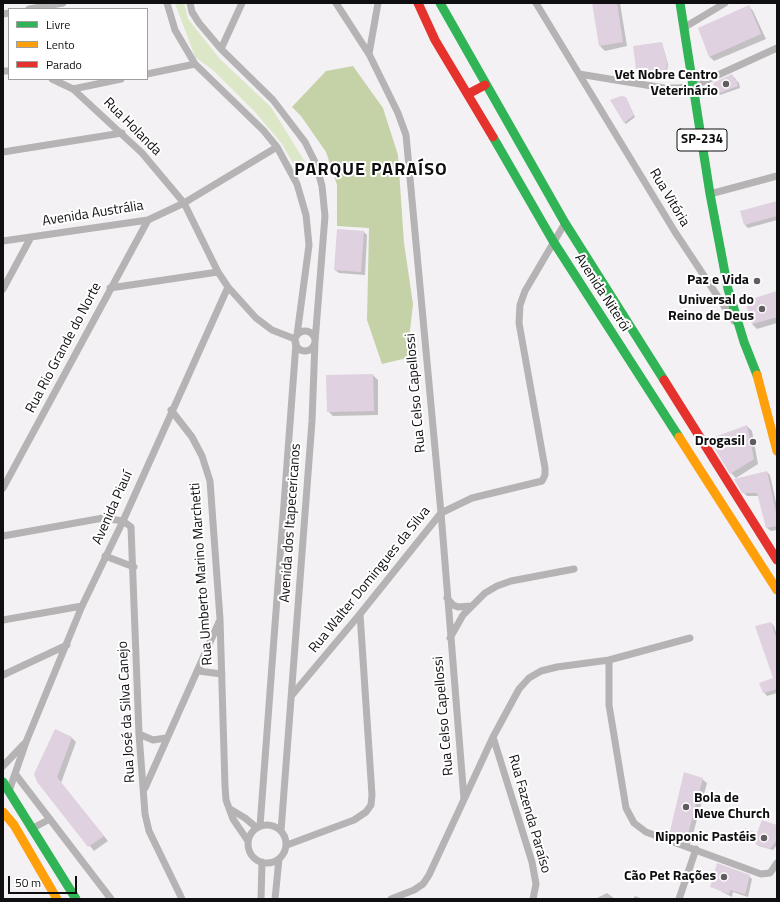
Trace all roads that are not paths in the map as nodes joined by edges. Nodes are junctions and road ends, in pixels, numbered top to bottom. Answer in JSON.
{"nodes":[{"id":1,"x":63,"y":3,"type":"edge"},
{"id":2,"x":167,"y":3,"type":"edge"},
{"id":3,"x":190,"y":3,"type":"edge"},
{"id":4,"x":242,"y":3,"type":"edge"},
{"id":5,"x":336,"y":3,"type":"edge"},
{"id":6,"x":378,"y":3,"type":"edge"},
{"id":7,"x":418,"y":3,"type":"edge"},
{"id":8,"x":440,"y":3,"type":"edge"},
{"id":9,"x":536,"y":3,"type":"edge"},
{"id":10,"x":680,"y":3,"type":"edge"},
{"id":11,"x":725,"y":3,"type":"edge"},
{"id":12,"x":35,"y":8,"type":"edge"},
{"id":13,"x":685,"y":27,"type":"junction"},
{"id":14,"x":777,"y":48,"type":"edge"},
{"id":15,"x":221,"y":49,"type":"junction"},
{"id":16,"x":369,"y":54,"type":"junction"},
{"id":17,"x":194,"y":64,"type":"junction"},
{"id":18,"x":148,"y":74,"type":"edge"},
{"id":19,"x":579,"y":74,"type":"junction"},
{"id":20,"x":54,"y":80,"type":"edge"},
{"id":21,"x":116,"y":80,"type":"edge"},
{"id":22,"x":485,"y":85,"type":"junction"},
{"id":23,"x":694,"y":86,"type":"junction"},
{"id":24,"x":73,"y":89,"type":"junction"},
{"id":25,"x":468,"y":94,"type":"junction"},
{"id":26,"x":122,"y":133,"type":"junction"},
{"id":27,"x":277,"y":146,"type":"junction"},
{"id":28,"x":3,"y":152,"type":"edge"},
{"id":29,"x":777,"y":176,"type":"edge"},
{"id":30,"x":710,"y":194,"type":"junction"},
{"id":31,"x":184,"y":203,"type":"junction"},
{"id":32,"x":148,"y":220,"type":"junction"},
{"id":33,"x":565,"y":222,"type":"junction"},
{"id":34,"x":31,"y":237,"type":"junction"},
{"id":35,"x":3,"y":241,"type":"edge"},
{"id":36,"x":553,"y":241,"type":"junction"},
{"id":37,"x":218,"y":272,"type":"junction"},
{"id":38,"x":228,"y":287,"type":"junction"},
{"id":39,"x":110,"y":288,"type":"junction"},
{"id":40,"x":3,"y":289,"type":"edge"},
{"id":41,"x":742,"y":332,"type":"junction"},
{"id":42,"x":296,"y":339,"type":"junction"},
{"id":43,"x":315,"y":342,"type":"junction"},
{"id":44,"x":171,"y":410,"type":"junction"},
{"id":45,"x":777,"y":451,"type":"edge"},
{"id":46,"x":3,"y":488,"type":"edge"},
{"id":47,"x":441,"y":513,"type":"junction"},
{"id":48,"x":123,"y":521,"type":"junction"},
{"id":49,"x":3,"y":536,"type":"edge"},
{"id":50,"x":767,"y":543,"type":"junction"},
{"id":51,"x":751,"y":552,"type":"junction"},
{"id":52,"x":105,"y":556,"type":"junction"},
{"id":53,"x":777,"y":560,"type":"edge"},
{"id":54,"x":134,"y":567,"type":"junction"},
{"id":55,"x":574,"y":569,"type":"dead end"},
{"id":56,"x":777,"y":590,"type":"edge"},
{"id":57,"x":447,"y":597,"type":"junction"},
{"id":58,"x":82,"y":606,"type":"junction"},
{"id":59,"x":471,"y":606,"type":"junction"},
{"id":60,"x":360,"y":614,"type":"junction"},
{"id":61,"x":220,"y":619,"type":"junction"},
{"id":62,"x":3,"y":620,"type":"edge"},
{"id":63,"x":450,"y":638,"type":"junction"},
{"id":64,"x":690,"y":638,"type":"dead end"},
{"id":65,"x":67,"y":644,"type":"junction"},
{"id":66,"x":609,"y":660,"type":"junction"},
{"id":67,"x":198,"y":671,"type":"junction"},
{"id":68,"x":222,"y":674,"type":"junction"},
{"id":69,"x":3,"y":675,"type":"edge"},
{"id":70,"x":292,"y":695,"type":"junction"},
{"id":71,"x":139,"y":734,"type":"junction"},
{"id":72,"x":493,"y":737,"type":"junction"},
{"id":73,"x":166,"y":738,"type":"junction"},
{"id":74,"x":26,"y":742,"type":"junction"},
{"id":75,"x":3,"y":766,"type":"edge"},
{"id":76,"x":16,"y":775,"type":"junction"},
{"id":77,"x":3,"y":782,"type":"edge"},
{"id":78,"x":144,"y":790,"type":"junction"},
{"id":79,"x":9,"y":791,"type":"junction"},
{"id":80,"x":3,"y":799,"type":"edge"},
{"id":81,"x":464,"y":799,"type":"junction"},
{"id":82,"x":230,"y":809,"type":"junction"},
{"id":83,"x":3,"y":812,"type":"edge"},
{"id":84,"x":50,"y":819,"type":"junction"},
{"id":85,"x":259,"y":827,"type":"junction"},
{"id":86,"x":31,"y":829,"type":"junction"},
{"id":87,"x":281,"y":831,"type":"junction"},
{"id":88,"x":248,"y":841,"type":"junction"},
{"id":89,"x":286,"y":845,"type":"junction"},
{"id":90,"x":696,"y":849,"type":"junction"},
{"id":91,"x":280,"y":859,"type":"junction"},
{"id":92,"x":262,"y":862,"type":"junction"},
{"id":93,"x":777,"y":863,"type":"edge"},
{"id":94,"x":57,"y":899,"type":"edge"},
{"id":95,"x":76,"y":899,"type":"edge"},
{"id":96,"x":111,"y":899,"type":"edge"},
{"id":97,"x":182,"y":899,"type":"edge"},
{"id":98,"x":261,"y":899,"type":"edge"},
{"id":99,"x":275,"y":899,"type":"edge"},
{"id":100,"x":391,"y":899,"type":"edge"},
{"id":101,"x":533,"y":899,"type":"edge"},
{"id":102,"x":679,"y":899,"type":"edge"}],
"edges":[{"from":1,"to":12,"type":"street"},
{"from":2,"to":17,"type":"street","name":"Avenida dos Itapecericanos"},
{"from":3,"to":15,"type":"street","name":"Avenida dos Itapecericanos"},
{"from":4,"to":15,"type":"street"},
{"from":5,"to":16,"type":"street","name":"Rua Celso Capellossi"},
{"from":6,"to":16,"type":"street"},
{"from":7,"to":25,"type":"main road","name":"Avenida Niterói"},
{"from":8,"to":22,"type":"main road","name":"Avenida Niterói"},
{"from":9,"to":19,"type":"street","name":"Rua Vitória"},
{"from":10,"to":13,"type":"main road","number":"SP-234"},
{"from":11,"to":13,"type":"street"},
{"from":13,"to":23,"type":"main road","number":"SP-234"},
{"from":14,"to":23,"type":"street"},
{"from":15,"to":43,"type":"street","name":"Avenida dos Itapecericanos"},
{"from":16,"to":47,"type":"street","name":"Rua Celso Capellossi"},
{"from":17,"to":18,"type":"street"},
{"from":17,"to":27,"type":"street","name":"Avenida dos Itapecericanos"},
{"from":19,"to":23,"type":"street"},
{"from":19,"to":41,"type":"street","name":"Rua Vitória"},
{"from":20,"to":24,"type":"street","name":"Rua Holanda"},
{"from":21,"to":24,"type":"street"},
{"from":22,"to":25,"type":"main road"},
{"from":22,"to":33,"type":"main road","name":"Avenida Niterói"},
{"from":23,"to":30,"type":"main road","number":"SP-234"},
{"from":24,"to":26,"type":"street","name":"Rua Holanda"},
{"from":25,"to":36,"type":"main road","name":"Avenida Niterói"},
{"from":26,"to":28,"type":"street"},
{"from":26,"to":31,"type":"street","name":"Rua Holanda"},
{"from":27,"to":31,"type":"street","name":"Avenida Austrália"},
{"from":27,"to":42,"type":"street","name":"Avenida dos Itapecericanos"},
{"from":29,"to":30,"type":"street"},
{"from":30,"to":41,"type":"main road","number":"SP-234"},
{"from":31,"to":32,"type":"street","name":"Avenida Austrália"},
{"from":31,"to":37,"type":"street","name":"Rua Holanda"},
{"from":32,"to":34,"type":"street","name":"Avenida Austrália"},
{"from":32,"to":39,"type":"street","name":"Rua Rio Grande do Norte"},
{"from":33,"to":36,"type":"street","name":"Rua Walter Domingues da Silva"},
{"from":33,"to":50,"type":"main road","name":"Avenida Niterói"},
{"from":34,"to":35,"type":"street","name":"Avenida Austrália"},
{"from":34,"to":40,"type":"street"},
{"from":36,"to":47,"type":"street","name":"Rua Walter Domingues da Silva"},
{"from":36,"to":51,"type":"main road","name":"Avenida Niterói"},
{"from":37,"to":38,"type":"street","name":"Rua Holanda"},
{"from":37,"to":39,"type":"street"},
{"from":38,"to":42,"type":"street","name":"Rua Holanda"},
{"from":38,"to":44,"type":"street","name":"Avenida Piauí"},
{"from":39,"to":46,"type":"street","name":"Rua Rio Grande do Norte"},
{"from":41,"to":45,"type":"main road","number":"SP-234"},
{"from":42,"to":43,"type":"street"},
{"from":42,"to":43,"type":"street"},
{"from":42,"to":85,"type":"street","name":"Avenida dos Itapecericanos"},
{"from":43,"to":70,"type":"street","name":"Avenida dos Itapecericanos"},
{"from":44,"to":48,"type":"street","name":"Avenida Piauí"},
{"from":44,"to":61,"type":"street","name":"Rua Umberto Marino Marchetti"},
{"from":47,"to":57,"type":"street","name":"Rua Celso Capellossi"},
{"from":47,"to":60,"type":"street","name":"Rua Walter Domingues da Silva"},
{"from":48,"to":49,"type":"street"},
{"from":48,"to":52,"type":"street","name":"Avenida Piauí"},
{"from":48,"to":54,"type":"street","name":"Rua José da Silva Canejo"},
{"from":50,"to":51,"type":"main road"},
{"from":50,"to":53,"type":"main road","name":"Avenida Niterói"},
{"from":51,"to":56,"type":"main road","name":"Avenida Niterói"},
{"from":52,"to":54,"type":"street"},
{"from":52,"to":58,"type":"street","name":"Avenida Piauí"},
{"from":54,"to":71,"type":"street","name":"Rua José da Silva Canejo"},
{"from":55,"to":59,"type":"street"},
{"from":57,"to":59,"type":"street"},
{"from":57,"to":63,"type":"street","name":"Rua Celso Capellossi"},
{"from":58,"to":62,"type":"street"},
{"from":58,"to":65,"type":"street","name":"Avenida Piauí"},
{"from":59,"to":63,"type":"street"},
{"from":60,"to":70,"type":"street","name":"Rua Walter Domingues da Silva"},
{"from":60,"to":89,"type":"street"},
{"from":61,"to":67,"type":"street"},
{"from":61,"to":68,"type":"street","name":"Rua Umberto Marino Marchetti"},
{"from":63,"to":81,"type":"street","name":"Rua Celso Capellossi"},
{"from":64,"to":66,"type":"street"},
{"from":65,"to":69,"type":"street"},
{"from":65,"to":74,"type":"street","name":"Avenida Piauí"},
{"from":66,"to":72,"type":"street"},
{"from":66,"to":90,"type":"street"},
{"from":67,"to":68,"type":"street","name":"Rua Umberto Marino Marchetti"},
{"from":67,"to":73,"type":"street"},
{"from":68,"to":82,"type":"street","name":"Rua Umberto Marino Marchetti"},
{"from":70,"to":87,"type":"street","name":"Avenida dos Itapecericanos"},
{"from":71,"to":73,"type":"street"},
{"from":71,"to":78,"type":"street","name":"Rua José da Silva Canejo"},
{"from":72,"to":81,"type":"street"},
{"from":72,"to":101,"type":"street","name":"Rua Fazenda Paraíso"},
{"from":73,"to":78,"type":"street"},
{"from":74,"to":75,"type":"street","name":"Avenida Piauí"},
{"from":74,"to":76,"type":"street","name":"Avenida Piauí"},
{"from":76,"to":79,"type":"street","name":"Avenida Piauí"},
{"from":76,"to":84,"type":"street"},
{"from":77,"to":79,"type":"main road"},
{"from":78,"to":97,"type":"street","name":"Rua José da Silva Canejo"},
{"from":79,"to":80,"type":"main road"},
{"from":79,"to":86,"type":"main road"},
{"from":81,"to":100,"type":"street"},
{"from":82,"to":85,"type":"street"},
{"from":82,"to":88,"type":"street","name":"Rua Umberto Marino Marchetti"},
{"from":83,"to":94,"type":"main road"},
{"from":84,"to":86,"type":"street"},
{"from":84,"to":96,"type":"street"},
{"from":85,"to":87,"type":"street"},
{"from":85,"to":88,"type":"street"},
{"from":86,"to":95,"type":"main road"},
{"from":87,"to":89,"type":"street"},
{"from":88,"to":92,"type":"street"},
{"from":89,"to":91,"type":"street"},
{"from":90,"to":93,"type":"street"},
{"from":90,"to":102,"type":"street"},
{"from":91,"to":92,"type":"street"},
{"from":91,"to":99,"type":"street"},
{"from":92,"to":98,"type":"street"}]}
